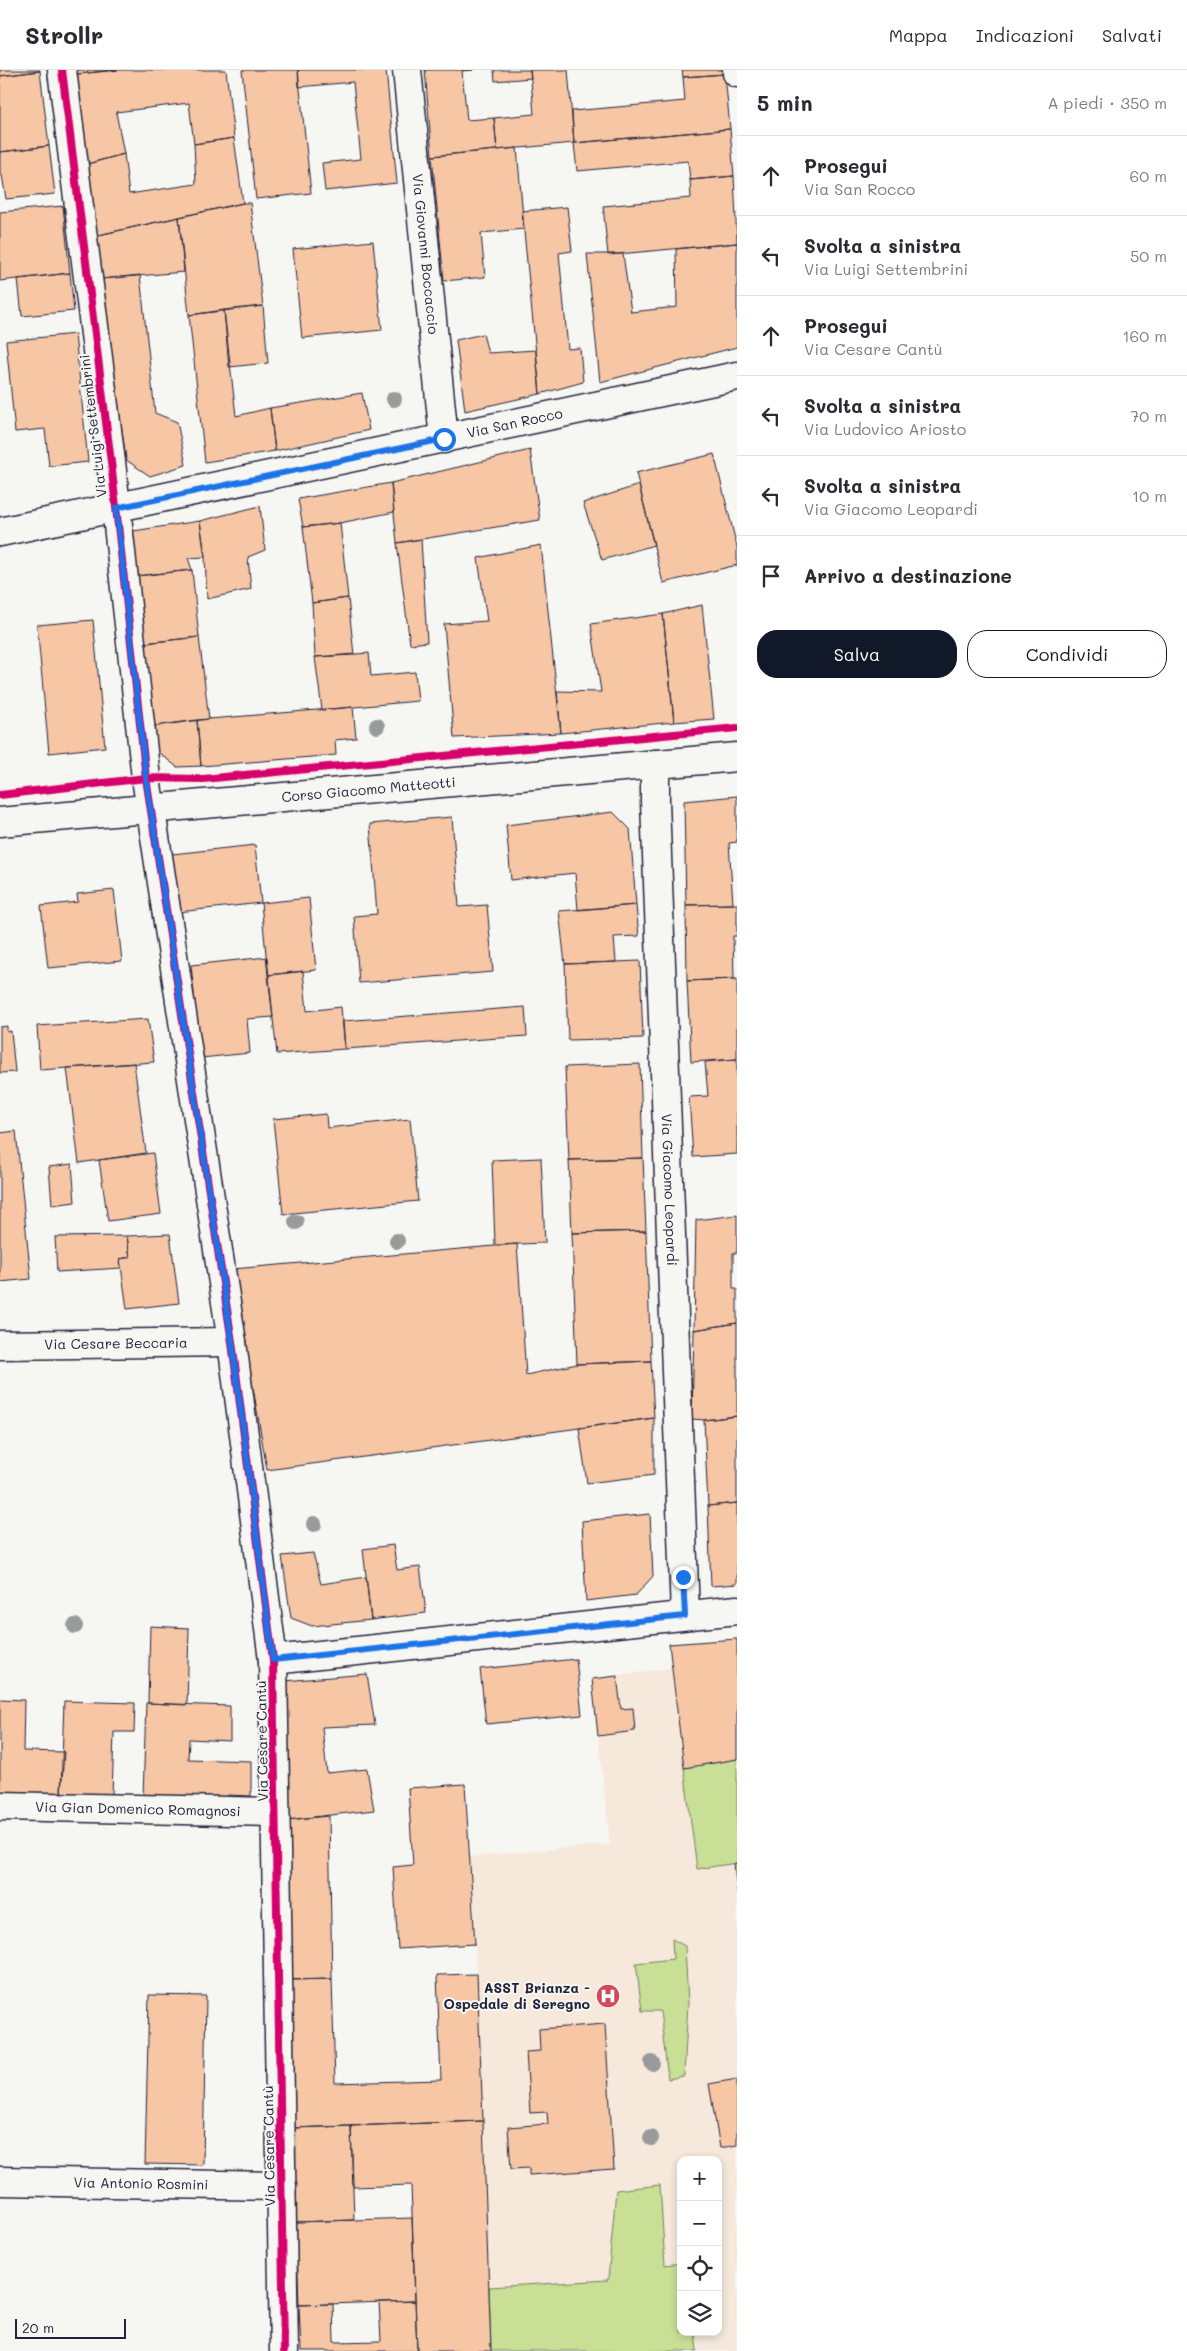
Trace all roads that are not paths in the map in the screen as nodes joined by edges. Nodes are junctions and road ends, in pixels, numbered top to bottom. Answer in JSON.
{"nodes":[{"id":1,"x":62,"y":70,"type":"edge"},
{"id":2,"x":407,"y":70,"type":"edge"},
{"id":3,"x":737,"y":376,"type":"edge"},
{"id":4,"x":444,"y":439,"type":"junction"},
{"id":5,"x":116,"y":508,"type":"junction"},
{"id":6,"x":0,"y":532,"type":"edge"},
{"id":7,"x":737,"y":757,"type":"edge"},
{"id":8,"x":655,"y":764,"type":"junction"},
{"id":9,"x":150,"y":809,"type":"junction"},
{"id":10,"x":0,"y":822,"type":"edge"},
{"id":11,"x":232,"y":1342,"type":"junction"},
{"id":12,"x":0,"y":1344,"type":"edge"},
{"id":13,"x":737,"y":1610,"type":"edge"},
{"id":14,"x":685,"y":1616,"type":"junction"},
{"id":15,"x":273,"y":1660,"type":"junction"},
{"id":16,"x":0,"y":1806,"type":"edge"},
{"id":17,"x":275,"y":1812,"type":"junction"},
{"id":18,"x":0,"y":2181,"type":"edge"},
{"id":19,"x":282,"y":2186,"type":"junction"},
{"id":20,"x":284,"y":2351,"type":"edge"}],
"edges":[{"from":1,"to":5,"type":"street","name":"Via Luigi Settembrini"},
{"from":2,"to":4,"type":"street","name":"Via Giovanni Boccaccio"},
{"from":3,"to":4,"type":"street","name":"Via San Rocco"},
{"from":4,"to":5,"type":"street","name":"Via San Rocco"},
{"from":5,"to":6,"type":"street","name":"Via San Rocco"},
{"from":5,"to":9,"type":"street","name":"Via Luigi Settembrini"},
{"from":7,"to":8,"type":"street","name":"Corso Giacomo Matteotti"},
{"from":8,"to":9,"type":"street","name":"Corso Giacomo Matteotti"},
{"from":8,"to":14,"type":"street","name":"Via Giacomo Leopardi"},
{"from":9,"to":10,"type":"street","name":"Corso Giacomo Matteotti"},
{"from":9,"to":11,"type":"street","name":"Via Cesare Cantù"},
{"from":11,"to":12,"type":"street","name":"Via Cesare Beccaria"},
{"from":11,"to":15,"type":"street","name":"Via Cesare Cantù"},
{"from":13,"to":14,"type":"street"},
{"from":14,"to":15,"type":"street"},
{"from":15,"to":17,"type":"street","name":"Via Cesare Cantù"},
{"from":16,"to":17,"type":"street","name":"Via Gian Domenico Romagnosi"},
{"from":17,"to":19,"type":"street","name":"Via Cesare Cantù"},
{"from":18,"to":19,"type":"street","name":"Via Antonio Rosmini"},
{"from":19,"to":20,"type":"street","name":"Via Cesare Cantù"}]}
